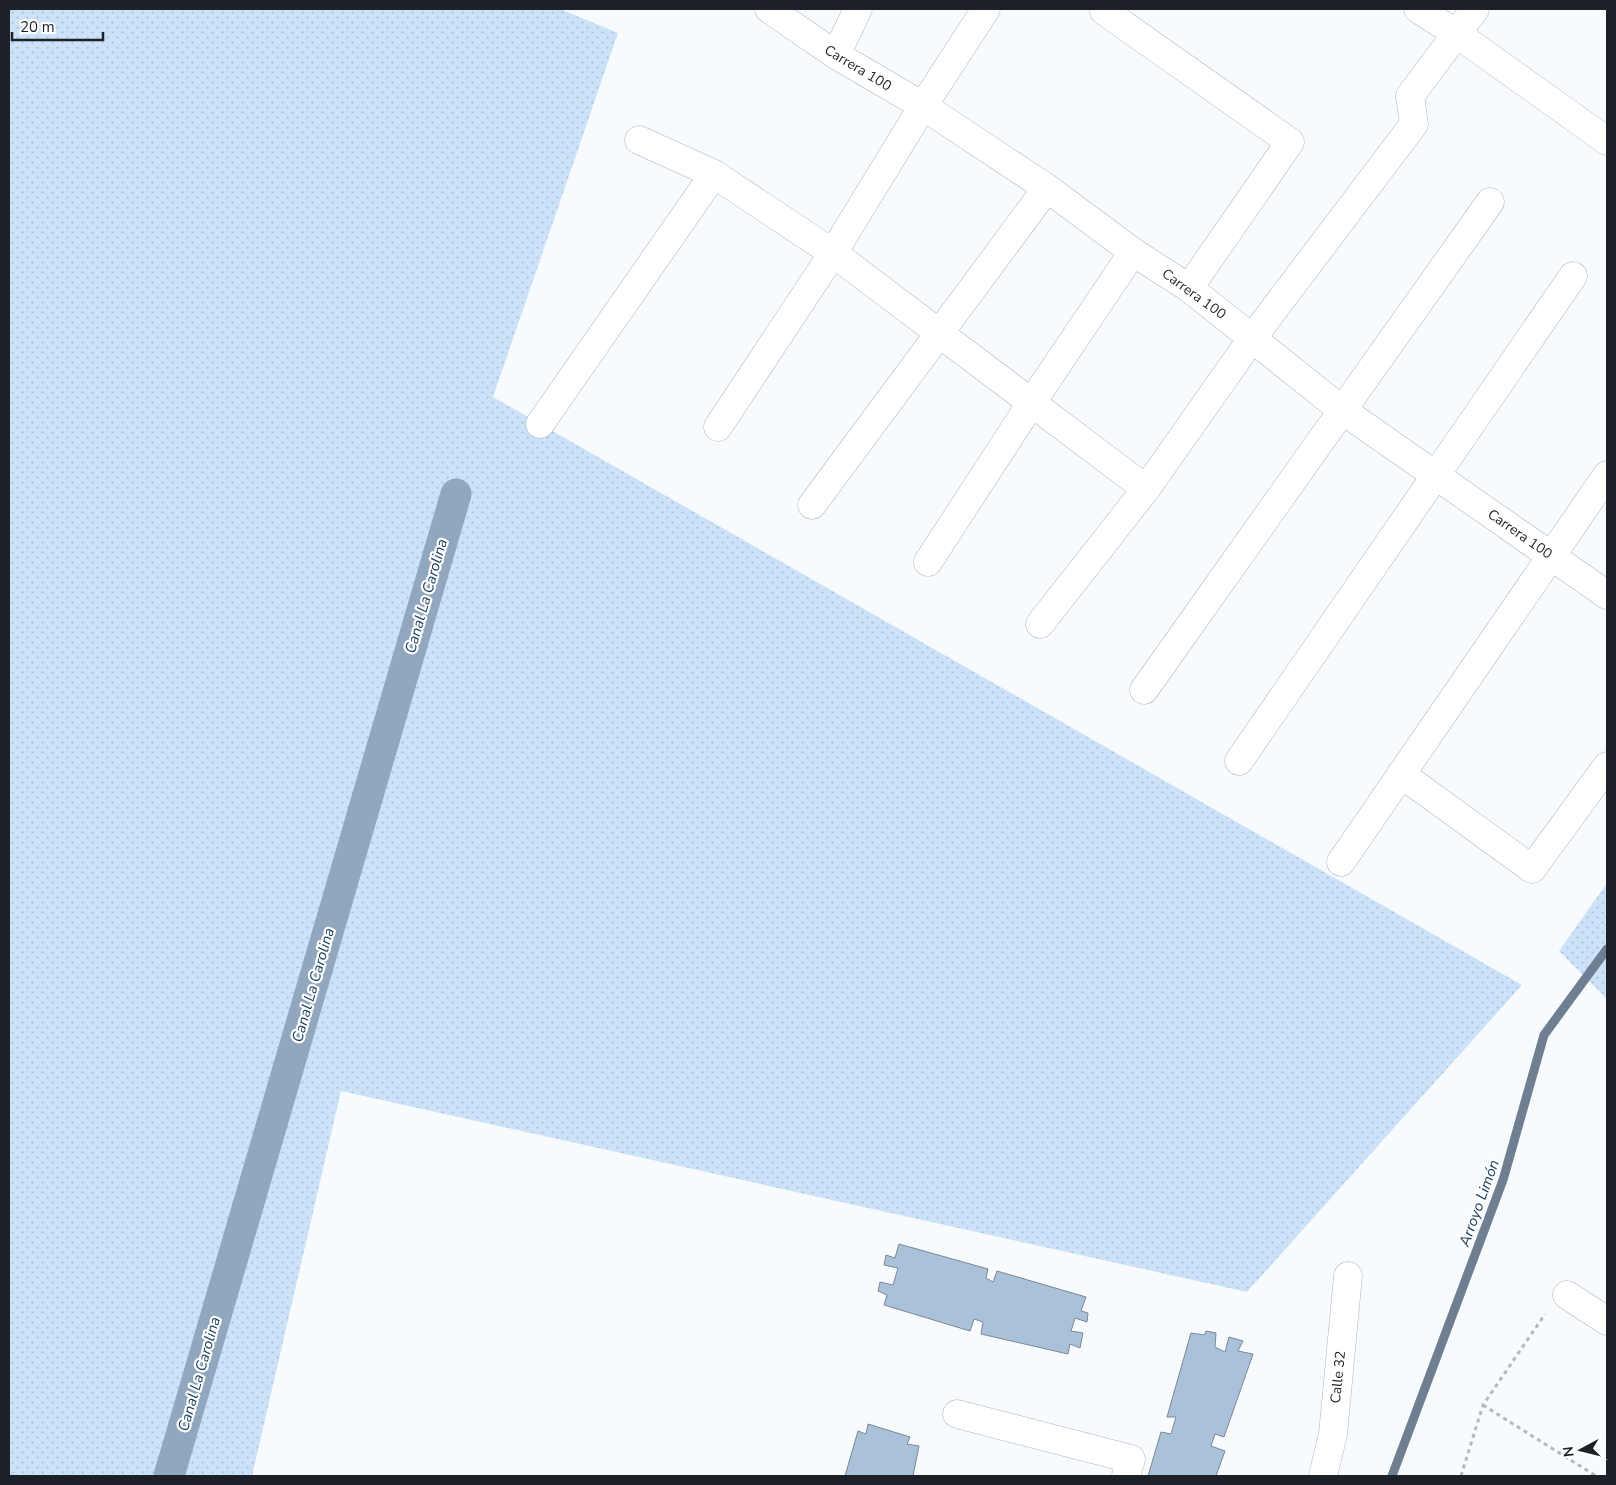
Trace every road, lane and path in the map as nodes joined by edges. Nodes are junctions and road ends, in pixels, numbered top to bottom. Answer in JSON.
{"nodes":[{"id":1,"x":769,"y":9,"type":"edge"},
{"id":2,"x":858,"y":9,"type":"edge"},
{"id":3,"x":986,"y":9,"type":"edge"},
{"id":4,"x":1418,"y":9,"type":"edge"},
{"id":5,"x":1475,"y":9,"type":"edge"},
{"id":6,"x":1104,"y":11,"type":"dead end"},
{"id":7,"x":1457,"y":34,"type":"junction"},
{"id":8,"x":836,"y":55,"type":"junction"},
{"id":9,"x":923,"y":106,"type":"junction"},
{"id":10,"x":639,"y":140,"type":"dead end"},
{"id":11,"x":1607,"y":141,"type":"edge"},
{"id":12,"x":714,"y":174,"type":"junction"},
{"id":13,"x":1046,"y":188,"type":"junction"},
{"id":14,"x":1490,"y":202,"type":"dead end"},
{"id":15,"x":1133,"y":252,"type":"junction"},
{"id":16,"x":833,"y":253,"type":"junction"},
{"id":17,"x":1573,"y":276,"type":"dead end"},
{"id":18,"x":1189,"y":288,"type":"junction"},
{"id":19,"x":939,"y":332,"type":"junction"},
{"id":20,"x":1253,"y":337,"type":"junction"},
{"id":21,"x":1032,"y":402,"type":"junction"},
{"id":22,"x":1342,"y":410,"type":"junction"},
{"id":23,"x":540,"y":424,"type":"dead end"},
{"id":24,"x":718,"y":427,"type":"dead end"},
{"id":25,"x":1607,"y":475,"type":"edge"},
{"id":26,"x":1436,"y":476,"type":"junction"},
{"id":27,"x":1146,"y":488,"type":"junction"},
{"id":28,"x":812,"y":506,"type":"dead end"},
{"id":29,"x":1551,"y":556,"type":"junction"},
{"id":30,"x":928,"y":562,"type":"dead end"},
{"id":31,"x":1607,"y":596,"type":"edge"},
{"id":32,"x":1040,"y":624,"type":"dead end"},
{"id":33,"x":1144,"y":690,"type":"dead end"},
{"id":34,"x":1238,"y":761,"type":"dead end"},
{"id":35,"x":1607,"y":766,"type":"edge"},
{"id":36,"x":1401,"y":774,"type":"junction"},
{"id":37,"x":1341,"y":862,"type":"dead end"},
{"id":38,"x":1348,"y":1276,"type":"dead end"},
{"id":39,"x":1567,"y":1295,"type":"joint"},
{"id":40,"x":1607,"y":1321,"type":"edge"},
{"id":41,"x":1483,"y":1405,"type":"junction"},
{"id":42,"x":957,"y":1414,"type":"dead end"},
{"id":43,"x":1126,"y":1476,"type":"edge"},
{"id":44,"x":1323,"y":1476,"type":"edge"},
{"id":45,"x":1461,"y":1476,"type":"edge"},
{"id":46,"x":1596,"y":1476,"type":"edge"}],
"edges":[{"from":1,"to":8,"type":"street","name":"Carrera 100"},
{"from":2,"to":8,"type":"street"},
{"from":3,"to":9,"type":"street"},
{"from":4,"to":7,"type":"street"},
{"from":5,"to":7,"type":"street"},
{"from":6,"to":18,"type":"street"},
{"from":7,"to":11,"type":"street"},
{"from":7,"to":20,"type":"street"},
{"from":8,"to":9,"type":"street","name":"Carrera 100"},
{"from":9,"to":13,"type":"street","name":"Carrera 100"},
{"from":9,"to":16,"type":"street"},
{"from":10,"to":12,"type":"street"},
{"from":12,"to":16,"type":"street"},
{"from":12,"to":23,"type":"street"},
{"from":13,"to":15,"type":"street","name":"Carrera 100"},
{"from":13,"to":19,"type":"street"},
{"from":14,"to":22,"type":"street"},
{"from":15,"to":18,"type":"street","name":"Carrera 100"},
{"from":15,"to":21,"type":"street"},
{"from":16,"to":19,"type":"street"},
{"from":16,"to":24,"type":"street"},
{"from":17,"to":26,"type":"street"},
{"from":18,"to":20,"type":"street","name":"Carrera 100"},
{"from":19,"to":21,"type":"street"},
{"from":19,"to":28,"type":"street"},
{"from":20,"to":22,"type":"street","name":"Carrera 100"},
{"from":20,"to":27,"type":"street"},
{"from":21,"to":27,"type":"street"},
{"from":21,"to":30,"type":"street"},
{"from":22,"to":26,"type":"street","name":"Carrera 100"},
{"from":22,"to":33,"type":"street"},
{"from":25,"to":29,"type":"street"},
{"from":26,"to":29,"type":"street","name":"Carrera 100"},
{"from":26,"to":34,"type":"street"},
{"from":27,"to":32,"type":"street"},
{"from":29,"to":31,"type":"street","name":"Carrera 100"},
{"from":29,"to":36,"type":"street"},
{"from":35,"to":36,"type":"street"},
{"from":36,"to":37,"type":"street"},
{"from":38,"to":44,"type":"street","name":"Calle 32"},
{"from":39,"to":40,"type":"street"},
{"from":39,"to":41,"type":"path"},
{"from":41,"to":45,"type":"path"},
{"from":41,"to":46,"type":"path"},
{"from":42,"to":43,"type":"street"}]}
